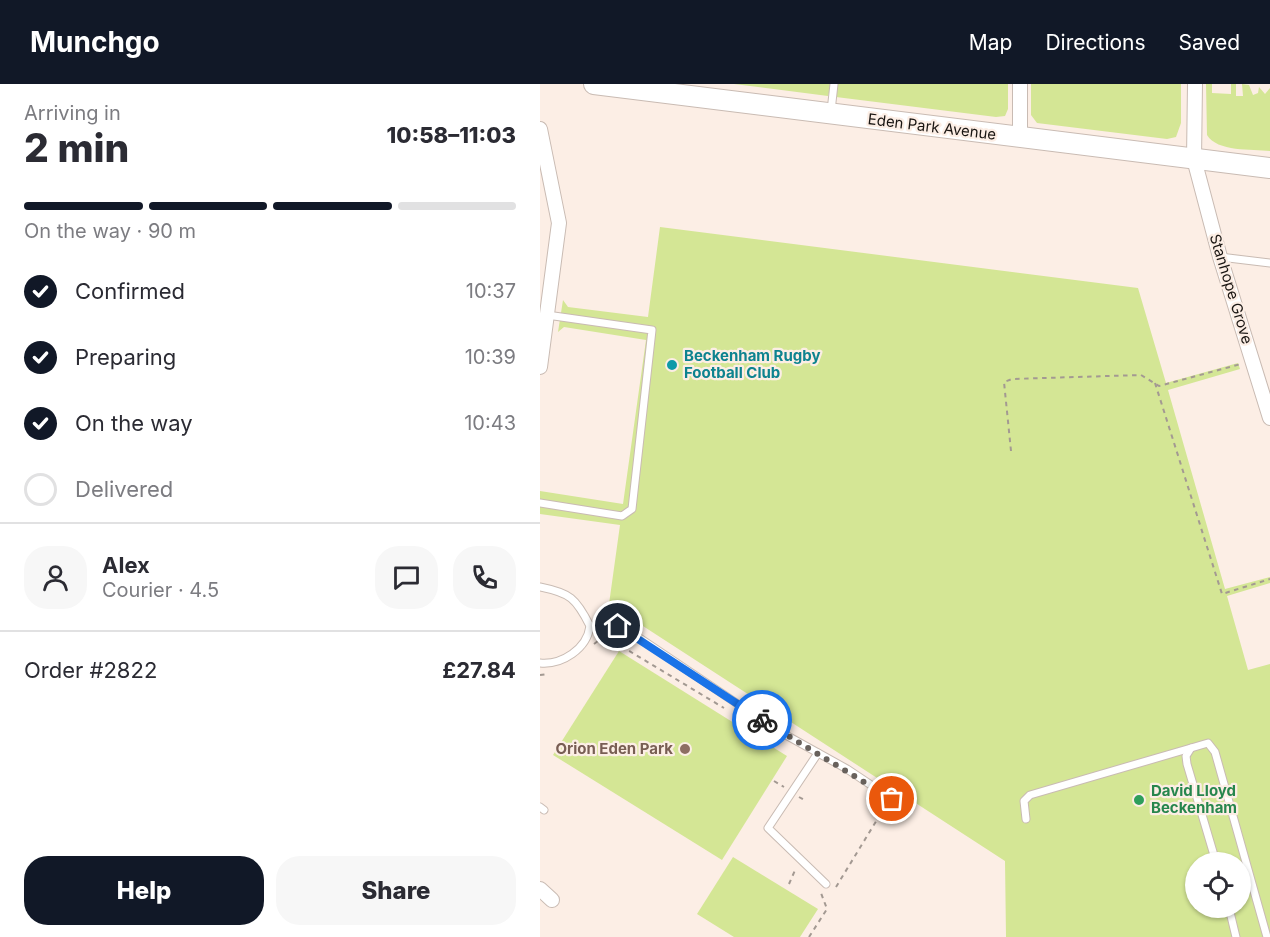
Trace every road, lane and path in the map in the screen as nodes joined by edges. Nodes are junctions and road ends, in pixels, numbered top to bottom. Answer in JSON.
{"nodes":[{"id":1,"x":594,"y":84,"type":"edge"},
{"id":2,"x":834,"y":84,"type":"edge"},
{"id":3,"x":1020,"y":84,"type":"edge"},
{"id":4,"x":1195,"y":84,"type":"edge"},
{"id":5,"x":831,"y":114,"type":"junction"},
{"id":6,"x":540,"y":129,"type":"edge"},
{"id":7,"x":1020,"y":138,"type":"junction"},
{"id":8,"x":1194,"y":159,"type":"junction"},
{"id":9,"x":1270,"y":168,"type":"edge"},
{"id":10,"x":1220,"y":257,"type":"junction"},
{"id":11,"x":1270,"y":263,"type":"edge"},
{"id":12,"x":547,"y":315,"type":"junction"},
{"id":13,"x":1252,"y":360,"type":"junction"},
{"id":14,"x":540,"y":362,"type":"edge"},
{"id":15,"x":1155,"y":384,"type":"junction"},
{"id":16,"x":1270,"y":418,"type":"edge"},
{"id":17,"x":1011,"y":451,"type":"dead end"},
{"id":18,"x":540,"y":503,"type":"edge"},
{"id":19,"x":1270,"y":579,"type":"edge"},
{"id":20,"x":540,"y":587,"type":"edge"},
{"id":21,"x":605,"y":625,"type":"junction"},
{"id":22,"x":590,"y":626,"type":"junction"},
{"id":23,"x":606,"y":637,"type":"junction"},
{"id":24,"x":593,"y":645,"type":"dead end"},
{"id":25,"x":540,"y":663,"type":"edge"},
{"id":26,"x":557,"y":672,"type":"dead end"},
{"id":27,"x":540,"y":675,"type":"edge"},
{"id":28,"x":726,"y":709,"type":"dead end"},
{"id":29,"x":1191,"y":747,"type":"junction"},
{"id":30,"x":818,"y":753,"type":"junction"},
{"id":31,"x":881,"y":799,"type":"dead end"},
{"id":32,"x":892,"y":799,"type":"dead end"},
{"id":33,"x":1026,"y":819,"type":"dead end"},
{"id":34,"x":1213,"y":852,"type":"edge"},
{"id":35,"x":826,"y":884,"type":"junction"},
{"id":36,"x":540,"y":889,"type":"edge"},
{"id":37,"x":552,"y":900,"type":"dead end"},
{"id":38,"x":1232,"y":918,"type":"edge"},
{"id":39,"x":809,"y":937,"type":"edge"},
{"id":40,"x":1236,"y":937,"type":"edge"},
{"id":41,"x":1268,"y":937,"type":"edge"}],
"edges":[{"from":1,"to":5,"type":"street","name":"Eden Park Avenue"},
{"from":2,"to":5,"type":"lane"},
{"from":3,"to":7,"type":"street"},
{"from":4,"to":8,"type":"street","name":"Stanhope Grove"},
{"from":5,"to":7,"type":"street","name":"Eden Park Avenue"},
{"from":6,"to":12,"type":"street"},
{"from":7,"to":8,"type":"street","name":"Eden Park Avenue"},
{"from":8,"to":9,"type":"street","name":"Eden Park Avenue"},
{"from":8,"to":10,"type":"street","name":"Stanhope Grove"},
{"from":10,"to":11,"type":"lane"},
{"from":10,"to":13,"type":"street","name":"Stanhope Grove"},
{"from":12,"to":14,"type":"street"},
{"from":12,"to":18,"type":"lane"},
{"from":13,"to":15,"type":"path"},
{"from":13,"to":16,"type":"street","name":"Stanhope Grove"},
{"from":15,"to":17,"type":"path"},
{"from":15,"to":19,"type":"path"},
{"from":20,"to":22,"type":"lane"},
{"from":21,"to":22,"type":"lane"},
{"from":21,"to":23,"type":"path"},
{"from":21,"to":30,"type":"lane"},
{"from":22,"to":25,"type":"lane"},
{"from":23,"to":24,"type":"path"},
{"from":23,"to":28,"type":"path"},
{"from":26,"to":27,"type":"path"},
{"from":29,"to":33,"type":"lane"},
{"from":29,"to":34,"type":"lane"},
{"from":29,"to":41,"type":"lane"},
{"from":30,"to":32,"type":"lane"},
{"from":30,"to":35,"type":"lane"},
{"from":31,"to":35,"type":"path"},
{"from":35,"to":39,"type":"path"},
{"from":36,"to":37,"type":"street"},
{"from":38,"to":40,"type":"lane"}]}
